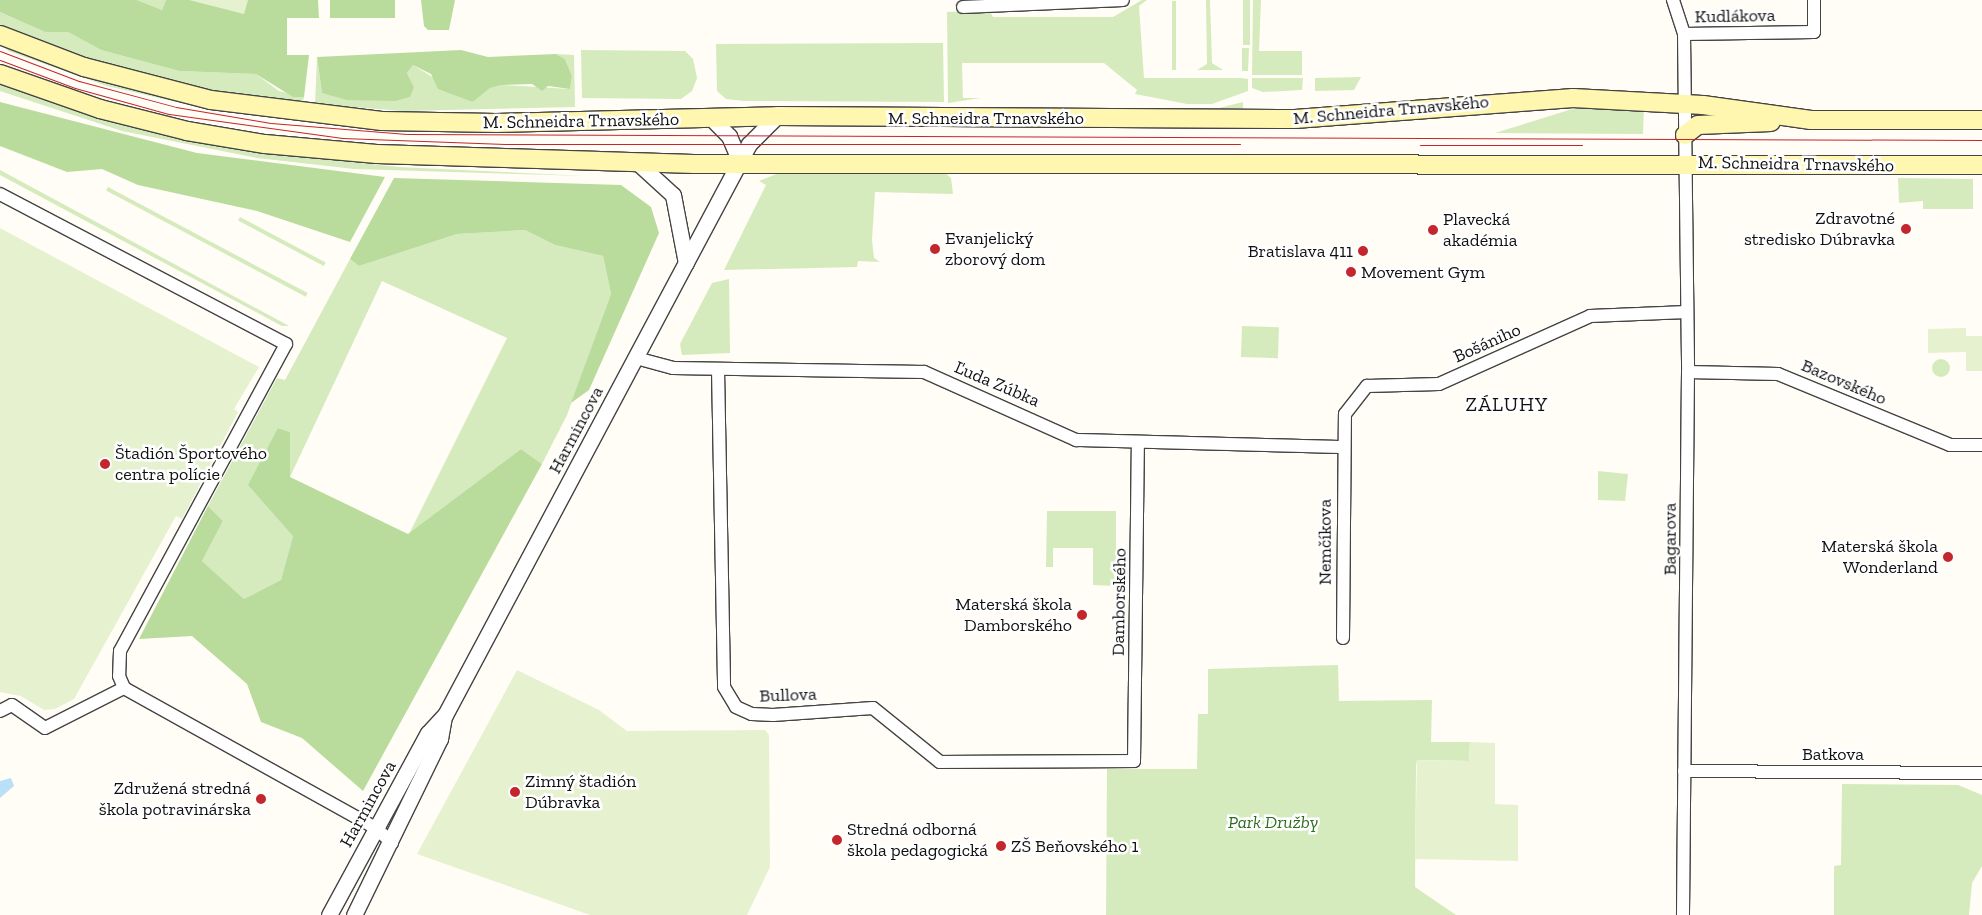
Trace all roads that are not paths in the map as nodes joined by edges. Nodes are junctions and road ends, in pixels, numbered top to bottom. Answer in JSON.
{"nodes":[{"id":1,"x":1123,"y":0,"type":"edge"},
{"id":2,"x":1673,"y":0,"type":"edge"},
{"id":3,"x":1814,"y":0,"type":"edge"},
{"id":4,"x":962,"y":7,"type":"dead end"},
{"id":5,"x":1684,"y":34,"type":"junction"},
{"id":6,"x":0,"y":35,"type":"edge"},
{"id":7,"x":0,"y":74,"type":"edge"},
{"id":8,"x":1685,"y":103,"type":"junction"},
{"id":9,"x":778,"y":116,"type":"junction"},
{"id":10,"x":710,"y":117,"type":"junction"},
{"id":11,"x":1811,"y":120,"type":"junction"},
{"id":12,"x":1982,"y":120,"type":"edge"},
{"id":13,"x":1685,"y":135,"type":"junction"},
{"id":14,"x":1685,"y":163,"type":"junction"},
{"id":15,"x":639,"y":164,"type":"junction"},
{"id":16,"x":741,"y":164,"type":"junction"},
{"id":17,"x":1982,"y":165,"type":"edge"},
{"id":18,"x":0,"y":194,"type":"edge"},
{"id":19,"x":686,"y":263,"type":"junction"},
{"id":20,"x":1687,"y":312,"type":"junction"},
{"id":21,"x":636,"y":358,"type":"junction"},
{"id":22,"x":718,"y":369,"type":"junction"},
{"id":23,"x":1688,"y":372,"type":"junction"},
{"id":24,"x":1138,"y":443,"type":"junction"},
{"id":25,"x":1982,"y":445,"type":"edge"},
{"id":26,"x":1343,"y":447,"type":"junction"},
{"id":27,"x":1343,"y":638,"type":"dead end"},
{"id":28,"x":124,"y":688,"type":"junction"},
{"id":29,"x":0,"y":712,"type":"edge"},
{"id":30,"x":445,"y":715,"type":"junction"},
{"id":31,"x":1134,"y":761,"type":"joint"},
{"id":32,"x":1684,"y":771,"type":"junction"},
{"id":33,"x":1982,"y":773,"type":"edge"},
{"id":34,"x":376,"y":828,"type":"junction"},
{"id":35,"x":392,"y":843,"type":"junction"},
{"id":36,"x":329,"y":915,"type":"edge"},
{"id":37,"x":354,"y":915,"type":"edge"},
{"id":38,"x":1683,"y":915,"type":"edge"}],
"edges":[{"from":1,"to":4,"type":"street"},
{"from":2,"to":5,"type":"street","name":"Bagarova"},
{"from":3,"to":5,"type":"street","name":"Kudlákova"},
{"from":5,"to":8,"type":"street","name":"Bagarova"},
{"from":6,"to":10,"type":"main road","name":"M. Schneidra Trnavského"},
{"from":7,"to":15,"type":"main road","name":"M. Schneidra Trnavského"},
{"from":8,"to":9,"type":"main road","name":"M. Schneidra Trnavského"},
{"from":8,"to":11,"type":"main road","name":"M. Schneidra Trnavského"},
{"from":8,"to":13,"type":"street","name":"Bagarova"},
{"from":9,"to":10,"type":"main road","name":"M. Schneidra Trnavského"},
{"from":9,"to":16,"type":"street","name":"Harmincova"},
{"from":10,"to":16,"type":"street"},
{"from":11,"to":12,"type":"main road","name":"M. Schneidra Trnavského"},
{"from":11,"to":13,"type":"main road"},
{"from":13,"to":14,"type":"street","name":"Bagarova"},
{"from":14,"to":16,"type":"main road","name":"M. Schneidra Trnavského"},
{"from":14,"to":17,"type":"main road","name":"M. Schneidra Trnavského"},
{"from":14,"to":20,"type":"street","name":"Bagarova"},
{"from":15,"to":16,"type":"main road","name":"M. Schneidra Trnavského"},
{"from":15,"to":19,"type":"street"},
{"from":16,"to":19,"type":"street","name":"Harmincova"},
{"from":18,"to":28,"type":"street"},
{"from":19,"to":21,"type":"street","name":"Harmincova"},
{"from":20,"to":23,"type":"street","name":"Bagarova"},
{"from":20,"to":26,"type":"street","name":"Bošániho"},
{"from":21,"to":22,"type":"street","name":"Ľuda Zúbka"},
{"from":21,"to":30,"type":"street","name":"Harmincova"},
{"from":22,"to":24,"type":"street","name":"Ľuda Zúbka"},
{"from":22,"to":31,"type":"street","name":"Bullova"},
{"from":23,"to":25,"type":"street","name":"Bazovského"},
{"from":23,"to":32,"type":"street","name":"Bagarova"},
{"from":24,"to":26,"type":"street","name":"Ľuda Zúbka"},
{"from":24,"to":31,"type":"street","name":"Damborského"},
{"from":26,"to":27,"type":"street","name":"Nemčíkova"},
{"from":28,"to":29,"type":"street"},
{"from":28,"to":34,"type":"street"},
{"from":30,"to":34,"type":"street","name":"Harmincova"},
{"from":30,"to":35,"type":"street","name":"Harmincova"},
{"from":32,"to":33,"type":"street","name":"Batkova"},
{"from":32,"to":38,"type":"street","name":"Bagarova"},
{"from":34,"to":35,"type":"street"},
{"from":34,"to":36,"type":"street","name":"Harmincova"},
{"from":35,"to":37,"type":"street","name":"Harmincova"}]}
